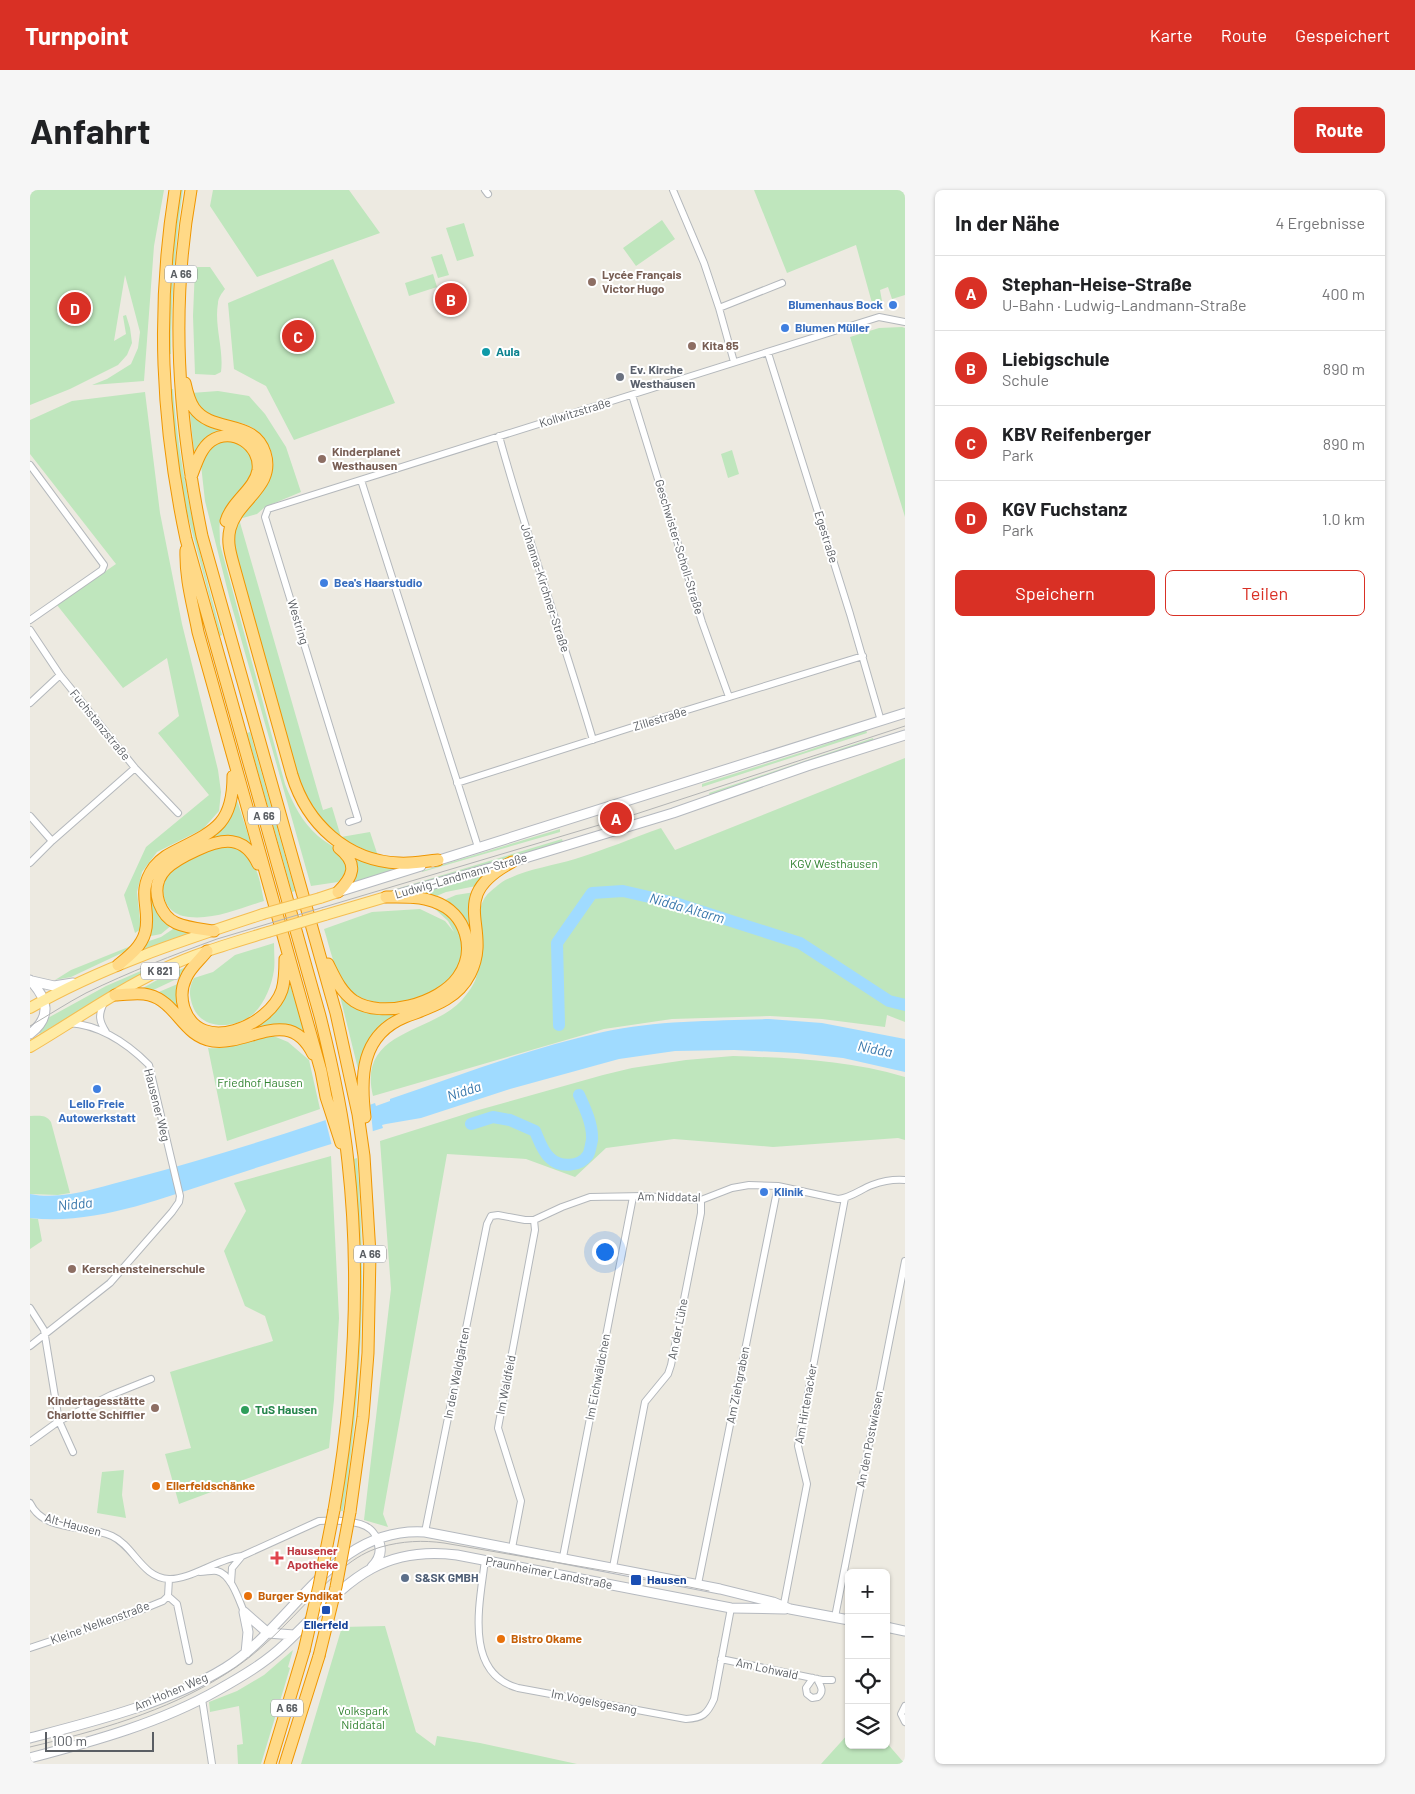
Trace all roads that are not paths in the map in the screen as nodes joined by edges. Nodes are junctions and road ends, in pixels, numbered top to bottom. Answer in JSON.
{"nodes":[{"id":1,"x":175,"y":190,"type":"edge"},
{"id":2,"x":191,"y":190,"type":"edge"},
{"id":3,"x":673,"y":190,"type":"edge"},
{"id":4,"x":782,"y":283,"type":"dead end"},
{"id":5,"x":720,"y":308,"type":"junction"},
{"id":6,"x":905,"y":322,"type":"edge"},
{"id":7,"x":179,"y":350,"type":"junction"},
{"id":8,"x":768,"y":353,"type":"junction"},
{"id":9,"x":734,"y":362,"type":"junction"},
{"id":10,"x":632,"y":395,"type":"junction"},
{"id":11,"x":499,"y":436,"type":"junction"},
{"id":12,"x":30,"y":465,"type":"edge"},
{"id":13,"x":191,"y":477,"type":"junction"},
{"id":14,"x":361,"y":480,"type":"junction"},
{"id":15,"x":186,"y":539,"type":"junction"},
{"id":16,"x":30,"y":620,"type":"edge"},
{"id":17,"x":30,"y":630,"type":"edge"},
{"id":18,"x":863,"y":656,"type":"junction"},
{"id":19,"x":60,"y":675,"type":"junction"},
{"id":20,"x":729,"y":697,"type":"junction"},
{"id":21,"x":30,"y":703,"type":"edge"},
{"id":22,"x":905,"y":713,"type":"edge"},
{"id":23,"x":881,"y":722,"type":"junction"},
{"id":24,"x":905,"y":735,"type":"edge"},
{"id":25,"x":593,"y":740,"type":"junction"},
{"id":26,"x":233,"y":762,"type":"junction"},
{"id":27,"x":135,"y":768,"type":"junction"},
{"id":28,"x":457,"y":783,"type":"junction"},
{"id":29,"x":178,"y":813,"type":"dead end"},
{"id":30,"x":30,"y":816,"type":"edge"},
{"id":31,"x":349,"y":822,"type":"dead end"},
{"id":32,"x":52,"y":841,"type":"junction"},
{"id":33,"x":478,"y":847,"type":"junction"},
{"id":34,"x":438,"y":860,"type":"junction"},
{"id":35,"x":512,"y":862,"type":"junction"},
{"id":36,"x":30,"y":864,"type":"edge"},
{"id":37,"x":268,"y":885,"type":"junction"},
{"id":38,"x":338,"y":892,"type":"junction"},
{"id":39,"x":386,"y":897,"type":"junction"},
{"id":40,"x":214,"y":930,"type":"junction"},
{"id":41,"x":317,"y":942,"type":"junction"},
{"id":42,"x":286,"y":948,"type":"junction"},
{"id":43,"x":207,"y":951,"type":"junction"},
{"id":44,"x":118,"y":965,"type":"junction"},
{"id":45,"x":30,"y":980,"type":"edge"},
{"id":46,"x":78,"y":982,"type":"junction"},
{"id":47,"x":110,"y":998,"type":"junction"},
{"id":48,"x":44,"y":1000,"type":"junction"},
{"id":49,"x":30,"y":1008,"type":"edge"},
{"id":50,"x":69,"y":1023,"type":"junction"},
{"id":51,"x":30,"y":1034,"type":"edge"},
{"id":52,"x":107,"y":1034,"type":"junction"},
{"id":53,"x":30,"y":1047,"type":"edge"},
{"id":54,"x":321,"y":1071,"type":"junction"},
{"id":55,"x":358,"y":1087,"type":"junction"},
{"id":56,"x":348,"y":1161,"type":"junction"},
{"id":57,"x":905,"y":1180,"type":"edge"},
{"id":58,"x":778,"y":1186,"type":"junction"},
{"id":59,"x":633,"y":1197,"type":"junction"},
{"id":60,"x":845,"y":1198,"type":"junction"},
{"id":61,"x":701,"y":1200,"type":"junction"},
{"id":62,"x":534,"y":1220,"type":"junction"},
{"id":63,"x":905,"y":1261,"type":"edge"},
{"id":64,"x":30,"y":1308,"type":"edge"},
{"id":65,"x":46,"y":1335,"type":"junction"},
{"id":66,"x":30,"y":1346,"type":"edge"},
{"id":67,"x":152,"y":1379,"type":"dead end"},
{"id":68,"x":59,"y":1420,"type":"junction"},
{"id":69,"x":30,"y":1442,"type":"edge"},
{"id":70,"x":73,"y":1452,"type":"dead end"},
{"id":71,"x":30,"y":1503,"type":"edge"},
{"id":72,"x":32,"y":1512,"type":"edge"},
{"id":73,"x":425,"y":1532,"type":"junction"},
{"id":74,"x":381,"y":1537,"type":"junction"},
{"id":75,"x":512,"y":1548,"type":"junction"},
{"id":76,"x":242,"y":1556,"type":"junction"},
{"id":77,"x":563,"y":1557,"type":"junction"},
{"id":78,"x":485,"y":1560,"type":"junction"},
{"id":79,"x":613,"y":1567,"type":"junction"},
{"id":80,"x":369,"y":1570,"type":"junction"},
{"id":81,"x":196,"y":1572,"type":"junction"},
{"id":82,"x":169,"y":1579,"type":"junction"},
{"id":83,"x":231,"y":1583,"type":"junction"},
{"id":84,"x":698,"y":1584,"type":"junction"},
{"id":85,"x":724,"y":1589,"type":"junction"},
{"id":86,"x":168,"y":1596,"type":"junction"},
{"id":87,"x":731,"y":1608,"type":"junction"},
{"id":88,"x":785,"y":1608,"type":"junction"},
{"id":89,"x":244,"y":1612,"type":"junction"},
{"id":90,"x":835,"y":1617,"type":"junction"},
{"id":91,"x":845,"y":1619,"type":"edge"},
{"id":92,"x":890,"y":1628,"type":"edge"},
{"id":93,"x":905,"y":1631,"type":"edge"},
{"id":94,"x":268,"y":1632,"type":"junction"},
{"id":95,"x":294,"y":1635,"type":"junction"},
{"id":96,"x":30,"y":1648,"type":"edge"},
{"id":97,"x":246,"y":1653,"type":"junction"},
{"id":98,"x":720,"y":1659,"type":"junction"},
{"id":99,"x":189,"y":1661,"type":"dead end"},
{"id":100,"x":832,"y":1680,"type":"dead end"},
{"id":101,"x":202,"y":1699,"type":"junction"},
{"id":102,"x":905,"y":1706,"type":"edge"},
{"id":103,"x":905,"y":1722,"type":"edge"},
{"id":104,"x":30,"y":1738,"type":"edge"},
{"id":105,"x":30,"y":1758,"type":"edge"},
{"id":106,"x":212,"y":1764,"type":"edge"},
{"id":107,"x":270,"y":1764,"type":"edge"},
{"id":108,"x":286,"y":1764,"type":"edge"}],
"edges":[{"from":1,"to":15,"type":"highway","number":"A 66"},
{"from":2,"to":7,"type":"highway","number":"A 66"},
{"from":3,"to":5,"type":"street"},
{"from":4,"to":5,"type":"street"},
{"from":5,"to":9,"type":"street"},
{"from":6,"to":8,"type":"street","name":"Kollwitzstraße"},
{"from":7,"to":13,"type":"highway","number":"A 66"},
{"from":7,"to":34,"type":"highway"},
{"from":8,"to":9,"type":"street","name":"Kollwitzstraße"},
{"from":8,"to":18,"type":"street","name":"Egestraße"},
{"from":9,"to":10,"type":"street","name":"Kollwitzstraße"},
{"from":10,"to":11,"type":"street","name":"Kollwitzstraße"},
{"from":10,"to":20,"type":"street","name":"Geschwister-Scholl-Straße"},
{"from":11,"to":14,"type":"street","name":"Kollwitzstraße"},
{"from":11,"to":25,"type":"street","name":"Johanna-Kirchner-Straße"},
{"from":12,"to":16,"type":"street"},
{"from":13,"to":38,"type":"highway"},
{"from":13,"to":41,"type":"highway","number":"A 66"},
{"from":14,"to":28,"type":"street"},
{"from":14,"to":31,"type":"street","name":"Westring"},
{"from":15,"to":26,"type":"highway"},
{"from":15,"to":56,"type":"highway","number":"A 66"},
{"from":17,"to":19,"type":"street","name":"Fuchstanzstraße"},
{"from":18,"to":20,"type":"street","name":"Zillestraße"},
{"from":18,"to":23,"type":"street","name":"Egestraße"},
{"from":19,"to":21,"type":"street"},
{"from":19,"to":27,"type":"street","name":"Fuchstanzstraße"},
{"from":20,"to":25,"type":"street","name":"Zillestraße"},
{"from":22,"to":23,"type":"main road","name":"Ludwig-Landmann-Straße","number":"K 821"},
{"from":23,"to":33,"type":"main road","name":"Ludwig-Landmann-Straße","number":"K 821"},
{"from":24,"to":35,"type":"main road","name":"Ludwig-Landmann-Straße","number":"K 821"},
{"from":25,"to":28,"type":"street","name":"Zillestraße"},
{"from":26,"to":37,"type":"highway"},
{"from":26,"to":44,"type":"highway"},
{"from":27,"to":29,"type":"street","name":"Fuchstanzstraße"},
{"from":27,"to":32,"type":"street"},
{"from":28,"to":33,"type":"street"},
{"from":30,"to":32,"type":"street"},
{"from":32,"to":36,"type":"street"},
{"from":33,"to":34,"type":"main road","name":"Ludwig-Landmann-Straße","number":"K 821"},
{"from":34,"to":38,"type":"main road","name":"Ludwig-Landmann-Straße","number":"K 821"},
{"from":35,"to":39,"type":"main road","name":"Ludwig-Landmann-Straße","number":"K 821"},
{"from":35,"to":55,"type":"highway"},
{"from":37,"to":40,"type":"highway"},
{"from":37,"to":42,"type":"highway"},
{"from":38,"to":40,"type":"main road","name":"Ludwig-Landmann-Straße","number":"K 821","bridge":true},
{"from":39,"to":41,"type":"highway"},
{"from":39,"to":43,"type":"main road","name":"Ludwig-Landmann-Straße","number":"K 821","bridge":true},
{"from":40,"to":44,"type":"main road","name":"Ludwig-Landmann-Straße","number":"K 821"},
{"from":41,"to":55,"type":"highway","number":"A 66"},
{"from":42,"to":43,"type":"highway"},
{"from":42,"to":54,"type":"highway"},
{"from":43,"to":47,"type":"main road","name":"Ludwig-Landmann-Straße","number":"K 821"},
{"from":44,"to":46,"type":"main road","name":"Ludwig-Landmann-Straße","number":"K 821"},
{"from":45,"to":46,"type":"main road"},
{"from":45,"to":48,"type":"main road"},
{"from":46,"to":48,"type":"main road","name":"Ludwig-Landmann-Straße","number":"K 821"},
{"from":47,"to":50,"type":"main road","name":"Ludwig-Landmann-Straße","number":"K 821"},
{"from":47,"to":52,"type":"street"},
{"from":47,"to":54,"type":"highway"},
{"from":48,"to":49,"type":"main road","name":"Ludwig-Landmann-Straße","number":"K 821"},
{"from":48,"to":51,"type":"main road"},
{"from":50,"to":52,"type":"street","name":"Hausener Weg"},
{"from":50,"to":53,"type":"main road","name":"Ludwig-Landmann-Straße","number":"K 821"},
{"from":52,"to":65,"type":"street","name":"Hausener Weg"},
{"from":54,"to":56,"type":"highway"},
{"from":55,"to":108,"type":"highway","number":"A 66","bridge":true},
{"from":56,"to":107,"type":"highway","number":"A 66","bridge":true},
{"from":57,"to":60,"type":"street"},
{"from":58,"to":60,"type":"street","name":"Am Niddatal"},
{"from":58,"to":61,"type":"street","name":"Am Niddatal"},
{"from":58,"to":84,"type":"street","name":"Am Ziehgraben"},
{"from":59,"to":61,"type":"street","name":"Am Niddatal"},
{"from":59,"to":62,"type":"street","name":"Am Niddatal"},
{"from":59,"to":77,"type":"street","name":"Im Eichwäldchen"},
{"from":60,"to":88,"type":"street","name":"Am Hirtenacker"},
{"from":61,"to":79,"type":"street","name":"An der Lühe"},
{"from":62,"to":73,"type":"street","name":"In den Waldgärten"},
{"from":62,"to":75,"type":"street","name":"Im Waldfeld"},
{"from":63,"to":90,"type":"street","name":"An den Postwiesen"},
{"from":64,"to":65,"type":"street"},
{"from":65,"to":66,"type":"street"},
{"from":65,"to":68,"type":"street"},
{"from":67,"to":68,"type":"street"},
{"from":68,"to":69,"type":"street"},
{"from":68,"to":70,"type":"street"},
{"from":71,"to":72,"type":"street","name":"Alt-Hausen"},
{"from":72,"to":82,"type":"street","name":"Alt-Hausen"},
{"from":73,"to":74,"type":"main road","name":"Praunheimer Landstraße"},
{"from":73,"to":75,"type":"main road","name":"Praunheimer Landstraße"},
{"from":74,"to":76,"type":"street"},
{"from":74,"to":80,"type":"main road"},
{"from":74,"to":94,"type":"main road","name":"Am Hohen Weg"},
{"from":75,"to":77,"type":"main road","name":"Praunheimer Landstraße"},
{"from":76,"to":81,"type":"street"},
{"from":76,"to":83,"type":"street"},
{"from":77,"to":79,"type":"main road","name":"Praunheimer Landstraße"},
{"from":78,"to":80,"type":"main road","name":"Praunheimer Landstraße"},
{"from":78,"to":87,"type":"main road","name":"Praunheimer Landstraße"},
{"from":78,"to":98,"type":"street","name":"Im Vogelsgesang"},
{"from":79,"to":84,"type":"main road","name":"Praunheimer Landstraße"},
{"from":80,"to":95,"type":"main road","name":"Am Hohen Weg"},
{"from":81,"to":82,"type":"street"},
{"from":81,"to":83,"type":"street"},
{"from":82,"to":86,"type":"street"},
{"from":83,"to":89,"type":"street"},
{"from":84,"to":85,"type":"main road","name":"Praunheimer Landstraße"},
{"from":85,"to":87,"type":"main road"},
{"from":85,"to":88,"type":"main road","name":"Praunheimer Landstraße"},
{"from":86,"to":96,"type":"street","name":"Kleine Nelkenstraße"},
{"from":86,"to":99,"type":"street"},
{"from":87,"to":88,"type":"main road","name":"Praunheimer Landstraße"},
{"from":87,"to":98,"type":"street","name":"Im Vogelsgesang"},
{"from":88,"to":90,"type":"main road","name":"Praunheimer Landstraße"},
{"from":89,"to":94,"type":"main road"},
{"from":89,"to":97,"type":"main road"},
{"from":90,"to":91,"type":"main road","name":"Praunheimer Landstraße"},
{"from":92,"to":93,"type":"main road"},
{"from":94,"to":95,"type":"main road"},
{"from":94,"to":97,"type":"main road","name":"Am Hohen Weg"},
{"from":95,"to":101,"type":"main road","name":"Am Hohen Weg"},
{"from":97,"to":104,"type":"main road","name":"Am Hohen Weg"},
{"from":98,"to":100,"type":"street","name":"Am Lohwald"},
{"from":101,"to":105,"type":"main road","name":"Am Hohen Weg"},
{"from":101,"to":106,"type":"street"},
{"from":102,"to":103,"type":"street"}]}
